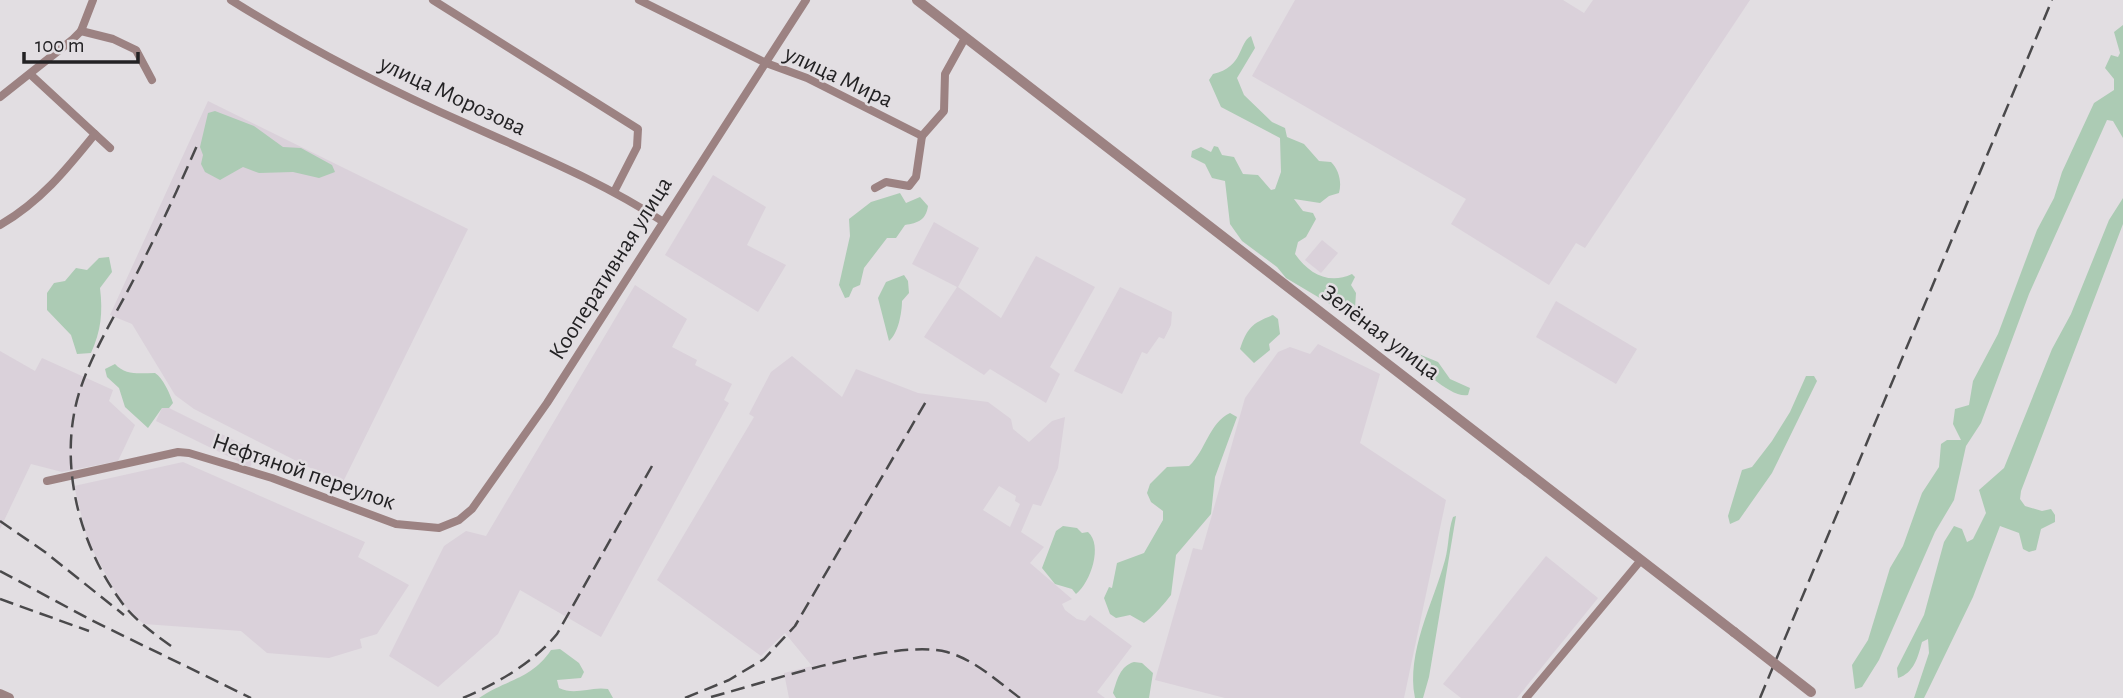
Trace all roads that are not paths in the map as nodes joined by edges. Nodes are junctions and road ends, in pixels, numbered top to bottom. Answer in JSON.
{"nodes":[{"id":1,"x":93,"y":0,"type":"edge"},
{"id":2,"x":231,"y":0,"type":"edge"},
{"id":3,"x":433,"y":0,"type":"edge"},
{"id":4,"x":639,"y":0,"type":"edge"},
{"id":5,"x":806,"y":0,"type":"edge"},
{"id":6,"x":917,"y":0,"type":"edge"},
{"id":7,"x":81,"y":31,"type":"junction"},
{"id":8,"x":965,"y":38,"type":"junction"},
{"id":9,"x":766,"y":63,"type":"junction"},
{"id":10,"x":31,"y":75,"type":"junction"},
{"id":11,"x":152,"y":80,"type":"dead end"},
{"id":12,"x":0,"y":97,"type":"edge"},
{"id":13,"x":95,"y":134,"type":"junction"},
{"id":14,"x":922,"y":136,"type":"junction"},
{"id":15,"x":110,"y":148,"type":"dead end"},
{"id":16,"x":875,"y":188,"type":"dead end"},
{"id":17,"x":615,"y":190,"type":"junction"},
{"id":18,"x":662,"y":221,"type":"junction"},
{"id":19,"x":0,"y":225,"type":"edge"},
{"id":20,"x":47,"y":481,"type":"dead end"},
{"id":21,"x":425,"y":528,"type":"joint"},
{"id":22,"x":1640,"y":561,"type":"junction"},
{"id":23,"x":0,"y":694,"type":"edge"},
{"id":24,"x":1814,"y":695,"type":"edge"},
{"id":25,"x":9,"y":698,"type":"edge"},
{"id":26,"x":1526,"y":698,"type":"edge"}],
"edges":[{"from":1,"to":7,"type":"street"},
{"from":2,"to":17,"type":"street","name":"улица Морозова"},
{"from":3,"to":17,"type":"street"},
{"from":4,"to":9,"type":"street","name":"улица Мира"},
{"from":5,"to":9,"type":"street","name":"Кооперативная улица"},
{"from":6,"to":8,"type":"street","name":"Зелёная улица"},
{"from":7,"to":10,"type":"street"},
{"from":7,"to":11,"type":"street"},
{"from":8,"to":14,"type":"street"},
{"from":8,"to":22,"type":"street","name":"Зелёная улица"},
{"from":9,"to":14,"type":"street","name":"улица Мира"},
{"from":9,"to":18,"type":"street","name":"Кооперативная улица"},
{"from":10,"to":12,"type":"street"},
{"from":10,"to":13,"type":"street"},
{"from":13,"to":15,"type":"street"},
{"from":13,"to":19,"type":"street"},
{"from":14,"to":16,"type":"street"},
{"from":17,"to":18,"type":"street","name":"улица Морозова"},
{"from":18,"to":21,"type":"street","name":"Кооперативная улица"},
{"from":20,"to":21,"type":"street","name":"Нефтяной переулок"},
{"from":22,"to":24,"type":"street","name":"Зелёная улица","bridge":true},
{"from":22,"to":26,"type":"street"},
{"from":23,"to":25,"type":"street"}]}
